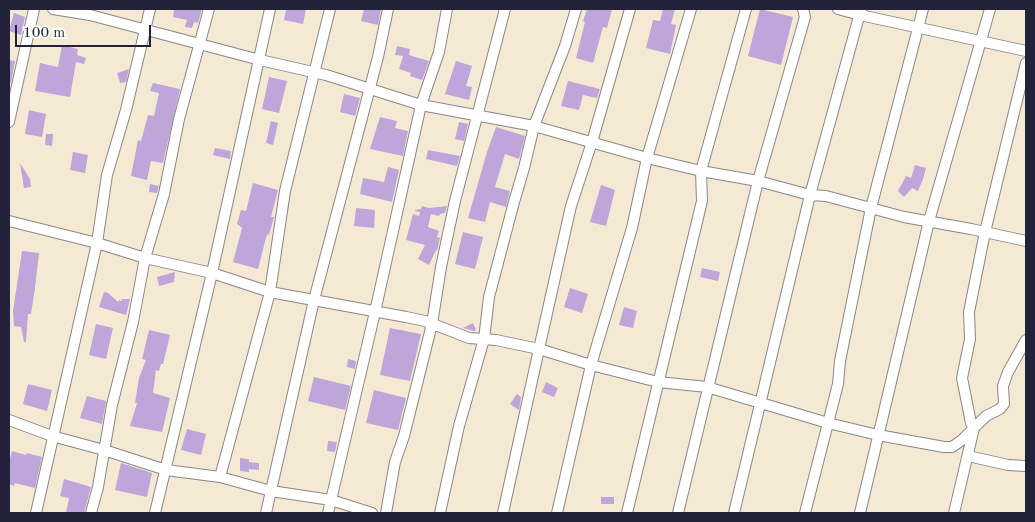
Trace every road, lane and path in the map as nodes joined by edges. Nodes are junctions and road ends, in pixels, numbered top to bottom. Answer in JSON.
{"nodes":[{"id":1,"x":34,"y":9,"type":"edge"},
{"id":2,"x":53,"y":9,"type":"edge"},
{"id":3,"x":150,"y":9,"type":"edge"},
{"id":4,"x":209,"y":9,"type":"edge"},
{"id":5,"x":270,"y":9,"type":"edge"},
{"id":6,"x":330,"y":9,"type":"edge"},
{"id":7,"x":388,"y":9,"type":"edge"},
{"id":8,"x":447,"y":9,"type":"edge"},
{"id":9,"x":505,"y":9,"type":"edge"},
{"id":10,"x":576,"y":9,"type":"edge"},
{"id":11,"x":630,"y":9,"type":"edge"},
{"id":12,"x":691,"y":9,"type":"edge"},
{"id":13,"x":746,"y":9,"type":"edge"},
{"id":14,"x":803,"y":9,"type":"edge"},
{"id":15,"x":838,"y":9,"type":"edge"},
{"id":16,"x":923,"y":9,"type":"edge"},
{"id":17,"x":990,"y":9,"type":"edge"},
{"id":18,"x":90,"y":12,"type":"edge"},
{"id":19,"x":861,"y":12,"type":"edge"},
{"id":20,"x":919,"y":27,"type":"junction"},
{"id":21,"x":145,"y":29,"type":"junction"},
{"id":22,"x":980,"y":42,"type":"junction"},
{"id":23,"x":200,"y":44,"type":"junction"},
{"id":24,"x":1026,"y":51,"type":"edge"},
{"id":25,"x":260,"y":60,"type":"junction"},
{"id":26,"x":1026,"y":63,"type":"edge"},
{"id":27,"x":314,"y":71,"type":"junction"},
{"id":28,"x":369,"y":88,"type":"junction"},
{"id":29,"x":421,"y":105,"type":"junction"},
{"id":30,"x":477,"y":115,"type":"junction"},
{"id":31,"x":9,"y":122,"type":"edge"},
{"id":32,"x":534,"y":126,"type":"junction"},
{"id":33,"x":592,"y":142,"type":"junction"},
{"id":34,"x":647,"y":158,"type":"junction"},
{"id":35,"x":701,"y":171,"type":"junction"},
{"id":36,"x":758,"y":181,"type":"junction"},
{"id":37,"x":810,"y":195,"type":"junction"},
{"id":38,"x":871,"y":208,"type":"junction"},
{"id":39,"x":9,"y":220,"type":"edge"},
{"id":40,"x":929,"y":221,"type":"junction"},
{"id":41,"x":985,"y":232,"type":"junction"},
{"id":42,"x":97,"y":242,"type":"junction"},
{"id":43,"x":1026,"y":242,"type":"edge"},
{"id":44,"x":145,"y":258,"type":"junction"},
{"id":45,"x":212,"y":273,"type":"junction"},
{"id":46,"x":270,"y":292,"type":"junction"},
{"id":47,"x":314,"y":300,"type":"junction"},
{"id":48,"x":376,"y":312,"type":"junction"},
{"id":49,"x":432,"y":324,"type":"junction"},
{"id":50,"x":484,"y":339,"type":"junction"},
{"id":51,"x":1026,"y":340,"type":"edge"},
{"id":52,"x":540,"y":349,"type":"junction"},
{"id":53,"x":591,"y":365,"type":"junction"},
{"id":54,"x":658,"y":382,"type":"junction"},
{"id":55,"x":707,"y":387,"type":"junction"},
{"id":56,"x":761,"y":402,"type":"junction"},
{"id":57,"x":9,"y":420,"type":"edge"},
{"id":58,"x":828,"y":422,"type":"junction"},
{"id":59,"x":974,"y":428,"type":"junction"},
{"id":60,"x":878,"y":435,"type":"junction"},
{"id":61,"x":52,"y":436,"type":"junction"},
{"id":62,"x":104,"y":450,"type":"junction"},
{"id":63,"x":968,"y":456,"type":"junction"},
{"id":64,"x":1026,"y":466,"type":"edge"},
{"id":65,"x":166,"y":470,"type":"junction"},
{"id":66,"x":220,"y":478,"type":"junction"},
{"id":67,"x":271,"y":491,"type":"junction"},
{"id":68,"x":331,"y":500,"type":"junction"},
{"id":69,"x":36,"y":513,"type":"edge"},
{"id":70,"x":91,"y":513,"type":"edge"},
{"id":71,"x":155,"y":513,"type":"edge"},
{"id":72,"x":266,"y":513,"type":"edge"},
{"id":73,"x":328,"y":513,"type":"edge"},
{"id":74,"x":372,"y":513,"type":"edge"},
{"id":75,"x":386,"y":513,"type":"edge"},
{"id":76,"x":440,"y":513,"type":"edge"},
{"id":77,"x":503,"y":513,"type":"edge"},
{"id":78,"x":557,"y":513,"type":"edge"},
{"id":79,"x":627,"y":513,"type":"edge"},
{"id":80,"x":678,"y":513,"type":"edge"},
{"id":81,"x":734,"y":513,"type":"edge"},
{"id":82,"x":805,"y":513,"type":"edge"},
{"id":83,"x":860,"y":513,"type":"edge"},
{"id":84,"x":954,"y":513,"type":"edge"}],
"edges":[{"from":1,"to":31,"type":"street"},
{"from":2,"to":18,"type":"street"},
{"from":3,"to":21,"type":"street"},
{"from":4,"to":23,"type":"street"},
{"from":5,"to":25,"type":"street"},
{"from":6,"to":27,"type":"street"},
{"from":7,"to":28,"type":"street"},
{"from":8,"to":29,"type":"street"},
{"from":9,"to":30,"type":"street"},
{"from":10,"to":32,"type":"street"},
{"from":11,"to":33,"type":"street"},
{"from":12,"to":34,"type":"street"},
{"from":13,"to":35,"type":"street"},
{"from":14,"to":36,"type":"street"},
{"from":15,"to":19,"type":"street"},
{"from":16,"to":20,"type":"street"},
{"from":17,"to":22,"type":"street"},
{"from":18,"to":21,"type":"street"},
{"from":19,"to":20,"type":"street"},
{"from":19,"to":37,"type":"street"},
{"from":20,"to":22,"type":"street"},
{"from":20,"to":38,"type":"street"},
{"from":21,"to":23,"type":"street"},
{"from":21,"to":42,"type":"street"},
{"from":22,"to":24,"type":"street"},
{"from":22,"to":40,"type":"street"},
{"from":23,"to":25,"type":"street"},
{"from":23,"to":44,"type":"street"},
{"from":25,"to":27,"type":"street"},
{"from":25,"to":45,"type":"street"},
{"from":26,"to":41,"type":"street"},
{"from":27,"to":28,"type":"street"},
{"from":27,"to":46,"type":"street"},
{"from":28,"to":29,"type":"street"},
{"from":28,"to":47,"type":"street"},
{"from":29,"to":30,"type":"street"},
{"from":29,"to":48,"type":"street"},
{"from":30,"to":32,"type":"street"},
{"from":30,"to":49,"type":"street"},
{"from":32,"to":33,"type":"street"},
{"from":32,"to":50,"type":"street"},
{"from":33,"to":34,"type":"street"},
{"from":33,"to":52,"type":"street"},
{"from":34,"to":35,"type":"street"},
{"from":34,"to":53,"type":"street"},
{"from":35,"to":36,"type":"street"},
{"from":35,"to":54,"type":"street"},
{"from":36,"to":37,"type":"street"},
{"from":36,"to":55,"type":"street"},
{"from":37,"to":38,"type":"street"},
{"from":37,"to":56,"type":"street"},
{"from":38,"to":40,"type":"street"},
{"from":38,"to":58,"type":"street"},
{"from":39,"to":42,"type":"street"},
{"from":40,"to":41,"type":"street"},
{"from":40,"to":60,"type":"street"},
{"from":41,"to":43,"type":"street"},
{"from":41,"to":59,"type":"street"},
{"from":42,"to":44,"type":"street"},
{"from":42,"to":61,"type":"street"},
{"from":44,"to":45,"type":"street"},
{"from":44,"to":62,"type":"street"},
{"from":45,"to":46,"type":"street"},
{"from":45,"to":65,"type":"street"},
{"from":46,"to":47,"type":"street"},
{"from":46,"to":66,"type":"street"},
{"from":47,"to":48,"type":"street"},
{"from":47,"to":67,"type":"street"},
{"from":48,"to":49,"type":"street"},
{"from":48,"to":68,"type":"street"},
{"from":49,"to":50,"type":"street"},
{"from":49,"to":75,"type":"street"},
{"from":50,"to":52,"type":"street"},
{"from":50,"to":76,"type":"street"},
{"from":51,"to":59,"type":"street"},
{"from":52,"to":53,"type":"street"},
{"from":52,"to":77,"type":"street"},
{"from":53,"to":54,"type":"street"},
{"from":53,"to":78,"type":"street"},
{"from":54,"to":55,"type":"street"},
{"from":54,"to":79,"type":"street"},
{"from":55,"to":56,"type":"street"},
{"from":55,"to":80,"type":"street"},
{"from":56,"to":58,"type":"street"},
{"from":56,"to":81,"type":"street"},
{"from":57,"to":61,"type":"street"},
{"from":58,"to":60,"type":"street"},
{"from":58,"to":82,"type":"street"},
{"from":59,"to":60,"type":"street"},
{"from":59,"to":63,"type":"street"},
{"from":60,"to":83,"type":"street"},
{"from":61,"to":62,"type":"street"},
{"from":61,"to":69,"type":"street"},
{"from":62,"to":65,"type":"street"},
{"from":62,"to":70,"type":"street"},
{"from":63,"to":64,"type":"street"},
{"from":63,"to":84,"type":"street"},
{"from":65,"to":66,"type":"street"},
{"from":65,"to":71,"type":"street"},
{"from":66,"to":67,"type":"street"},
{"from":67,"to":68,"type":"street"},
{"from":67,"to":72,"type":"street"},
{"from":68,"to":73,"type":"street"},
{"from":68,"to":74,"type":"street"}]}
